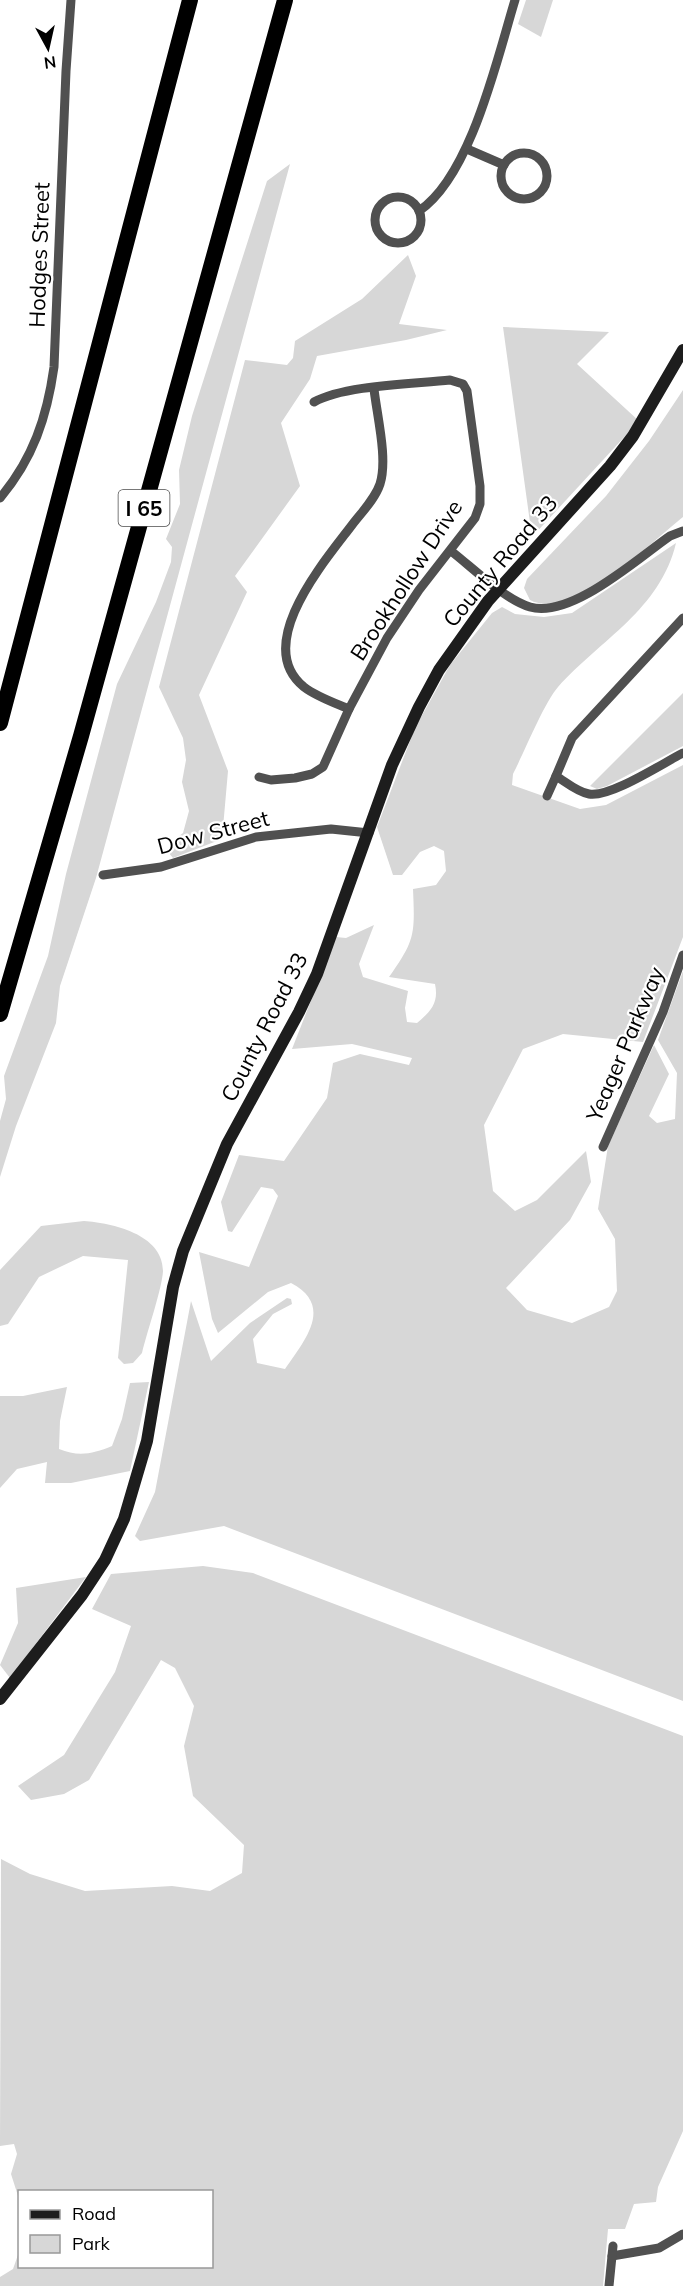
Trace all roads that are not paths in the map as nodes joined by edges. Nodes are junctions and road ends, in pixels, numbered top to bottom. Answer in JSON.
{"nodes":[{"id":1,"x":71,"y":0,"type":"edge"},
{"id":2,"x":190,"y":0,"type":"edge"},
{"id":3,"x":285,"y":0,"type":"edge"},
{"id":4,"x":516,"y":0,"type":"edge"},
{"id":5,"x":467,"y":148,"type":"junction"},
{"id":6,"x":504,"y":165,"type":"junction"},
{"id":7,"x":419,"y":211,"type":"junction"},
{"id":8,"x":683,"y":350,"type":"edge"},
{"id":9,"x":374,"y":389,"type":"junction"},
{"id":10,"x":314,"y":402,"type":"dead end"},
{"id":11,"x":0,"y":498,"type":"edge"},
{"id":12,"x":683,"y":531,"type":"edge"},
{"id":13,"x":451,"y":551,"type":"junction"},
{"id":14,"x":499,"y":588,"type":"junction"},
{"id":15,"x":683,"y":618,"type":"edge"},
{"id":16,"x":349,"y":710,"type":"junction"},
{"id":17,"x":0,"y":723,"type":"edge"},
{"id":18,"x":683,"y":753,"type":"edge"},
{"id":19,"x":556,"y":776,"type":"junction"},
{"id":20,"x":259,"y":777,"type":"dead end"},
{"id":21,"x":547,"y":796,"type":"dead end"},
{"id":22,"x":369,"y":833,"type":"junction"},
{"id":23,"x":103,"y":875,"type":"dead end"},
{"id":24,"x":683,"y":955,"type":"edge"},
{"id":25,"x":0,"y":1014,"type":"edge"},
{"id":26,"x":603,"y":1147,"type":"dead end"},
{"id":27,"x":0,"y":1699,"type":"edge"},
{"id":28,"x":683,"y":2234,"type":"edge"},
{"id":29,"x":609,"y":2286,"type":"edge"}],
"edges":[{"from":1,"to":11,"type":"street","name":"Hodges Street"},
{"from":2,"to":17,"type":"highway"},
{"from":3,"to":25,"type":"highway","number":"I 65"},
{"from":4,"to":5,"type":"street"},
{"from":5,"to":6,"type":"street"},
{"from":5,"to":7,"type":"street"},
{"from":6,"to":6,"type":"street"},
{"from":7,"to":7,"type":"street"},
{"from":8,"to":14,"type":"street","name":"County Road 33"},
{"from":9,"to":10,"type":"street","name":"Brookhollow Drive"},
{"from":9,"to":13,"type":"street","name":"Brookhollow Drive"},
{"from":9,"to":16,"type":"street"},
{"from":12,"to":14,"type":"street"},
{"from":13,"to":14,"type":"street"},
{"from":13,"to":16,"type":"street","name":"Brookhollow Drive"},
{"from":14,"to":22,"type":"street","name":"County Road 33"},
{"from":15,"to":19,"type":"street"},
{"from":16,"to":20,"type":"street","name":"Brookhollow Drive"},
{"from":18,"to":19,"type":"street"},
{"from":19,"to":21,"type":"street"},
{"from":22,"to":23,"type":"street","name":"Dow Street"},
{"from":22,"to":27,"type":"street","name":"County Road 33"},
{"from":24,"to":26,"type":"street","name":"Yeager Parkway"},
{"from":28,"to":29,"type":"street"}]}
